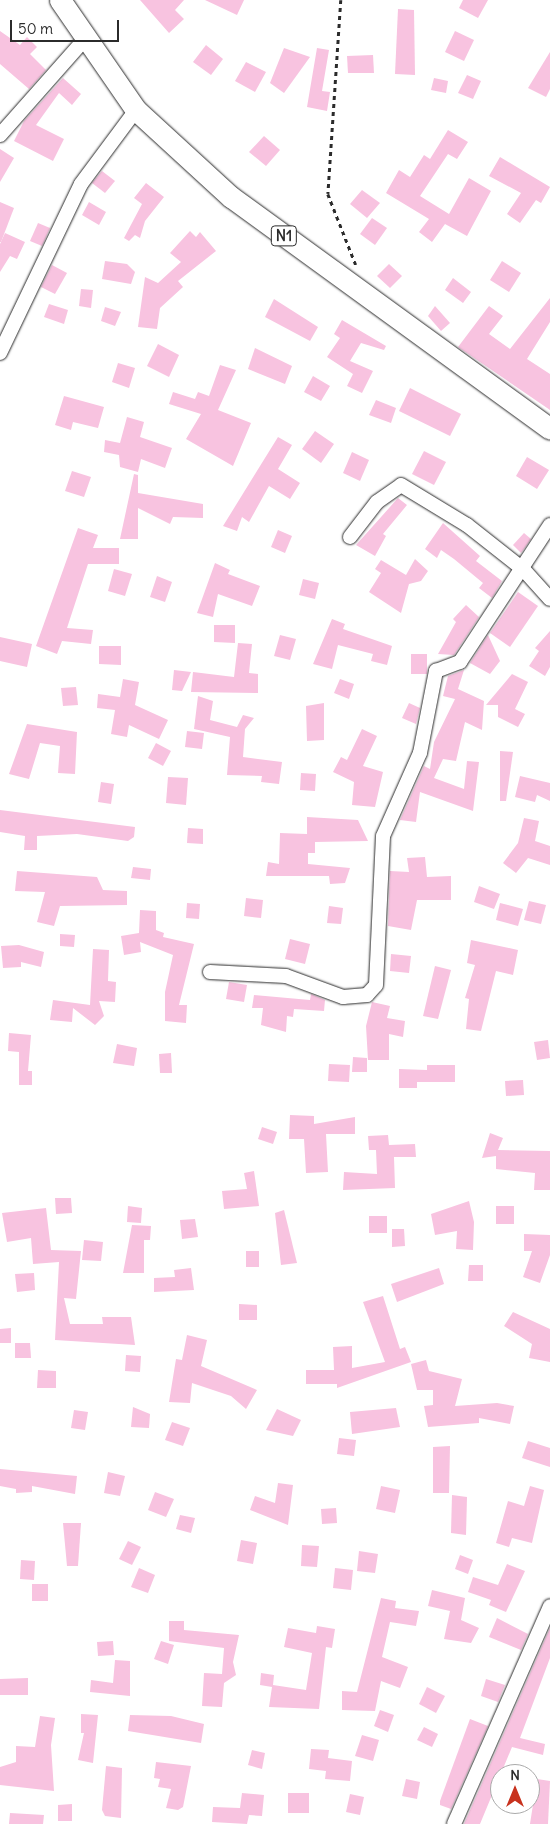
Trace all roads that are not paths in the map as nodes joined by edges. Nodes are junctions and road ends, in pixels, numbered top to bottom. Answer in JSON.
{"nodes":[{"id":1,"x":60,"y":0,"type":"edge"},
{"id":2,"x":85,"y":39,"type":"junction"},
{"id":3,"x":136,"y":110,"type":"junction"},
{"id":4,"x":0,"y":135,"type":"edge"},
{"id":5,"x":0,"y":353,"type":"edge"},
{"id":6,"x":550,"y":429,"type":"edge"},
{"id":7,"x":550,"y":525,"type":"edge"},
{"id":8,"x":350,"y":537,"type":"dead end"},
{"id":9,"x":523,"y":569,"type":"junction"},
{"id":10,"x":550,"y":599,"type":"edge"},
{"id":11,"x":210,"y":972,"type":"dead end"},
{"id":12,"x":550,"y":1606,"type":"edge"},
{"id":13,"x":454,"y":1824,"type":"edge"}],
"edges":[{"from":1,"to":2,"type":"highway","number":"N1"},
{"from":2,"to":3,"type":"highway","number":"N1"},
{"from":2,"to":4,"type":"street"},
{"from":3,"to":5,"type":"street"},
{"from":3,"to":6,"type":"highway","number":"N1"},
{"from":7,"to":9,"type":"street"},
{"from":8,"to":9,"type":"street"},
{"from":9,"to":10,"type":"street"},
{"from":9,"to":11,"type":"street"},
{"from":12,"to":13,"type":"street"}]}
